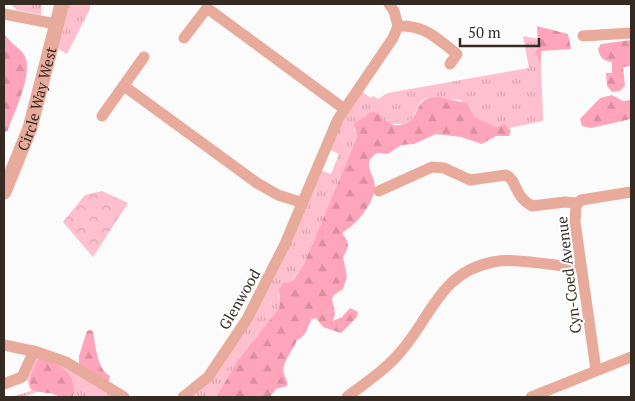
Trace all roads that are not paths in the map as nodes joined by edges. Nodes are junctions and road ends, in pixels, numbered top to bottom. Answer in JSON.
{"nodes":[{"id":1,"x":62,"y":4,"type":"edge"},
{"id":2,"x":390,"y":4,"type":"edge"},
{"id":3,"x":4,"y":14,"type":"edge"},
{"id":4,"x":56,"y":24,"type":"junction"},
{"id":5,"x":398,"y":26,"type":"junction"},
{"id":6,"x":631,"y":33,"type":"edge"},
{"id":7,"x":582,"y":36,"type":"dead end"},
{"id":8,"x":184,"y":38,"type":"dead end"},
{"id":9,"x":144,"y":57,"type":"dead end"},
{"id":10,"x":450,"y":64,"type":"dead end"},
{"id":11,"x":124,"y":86,"type":"junction"},
{"id":12,"x":343,"y":108,"type":"junction"},
{"id":13,"x":102,"y":116,"type":"dead end"},
{"id":14,"x":379,"y":191,"type":"dead end"},
{"id":15,"x":4,"y":192,"type":"edge"},
{"id":16,"x":631,"y":192,"type":"edge"},
{"id":17,"x":303,"y":203,"type":"junction"},
{"id":18,"x":577,"y":203,"type":"junction"},
{"id":19,"x":581,"y":267,"type":"junction"},
{"id":20,"x":4,"y":345,"type":"edge"},
{"id":21,"x":34,"y":351,"type":"junction"},
{"id":22,"x":631,"y":357,"type":"edge"},
{"id":23,"x":596,"y":370,"type":"junction"},
{"id":24,"x":4,"y":384,"type":"edge"},
{"id":25,"x":124,"y":397,"type":"edge"},
{"id":26,"x":183,"y":397,"type":"edge"},
{"id":27,"x":347,"y":397,"type":"edge"},
{"id":28,"x":531,"y":397,"type":"edge"}],
"edges":[{"from":1,"to":4,"type":"street","name":"Circle Way West"},
{"from":2,"to":5,"type":"street"},
{"from":3,"to":4,"type":"street"},
{"from":4,"to":15,"type":"street","name":"Circle Way West"},
{"from":5,"to":10,"type":"street"},
{"from":5,"to":12,"type":"street","name":"Glenwood"},
{"from":6,"to":7,"type":"street"},
{"from":8,"to":12,"type":"street"},
{"from":9,"to":11,"type":"street"},
{"from":11,"to":13,"type":"street"},
{"from":11,"to":17,"type":"street"},
{"from":12,"to":17,"type":"street","name":"Glenwood"},
{"from":14,"to":18,"type":"street"},
{"from":16,"to":18,"type":"street","name":"Cyn-Coed Avenue"},
{"from":17,"to":26,"type":"street","name":"Glenwood"},
{"from":18,"to":19,"type":"street","name":"Cyn-Coed Avenue"},
{"from":19,"to":23,"type":"street","name":"Cyn-Coed Avenue"},
{"from":19,"to":27,"type":"street"},
{"from":20,"to":21,"type":"street"},
{"from":21,"to":24,"type":"street"},
{"from":21,"to":25,"type":"street"},
{"from":22,"to":23,"type":"street"},
{"from":23,"to":28,"type":"street"}]}
